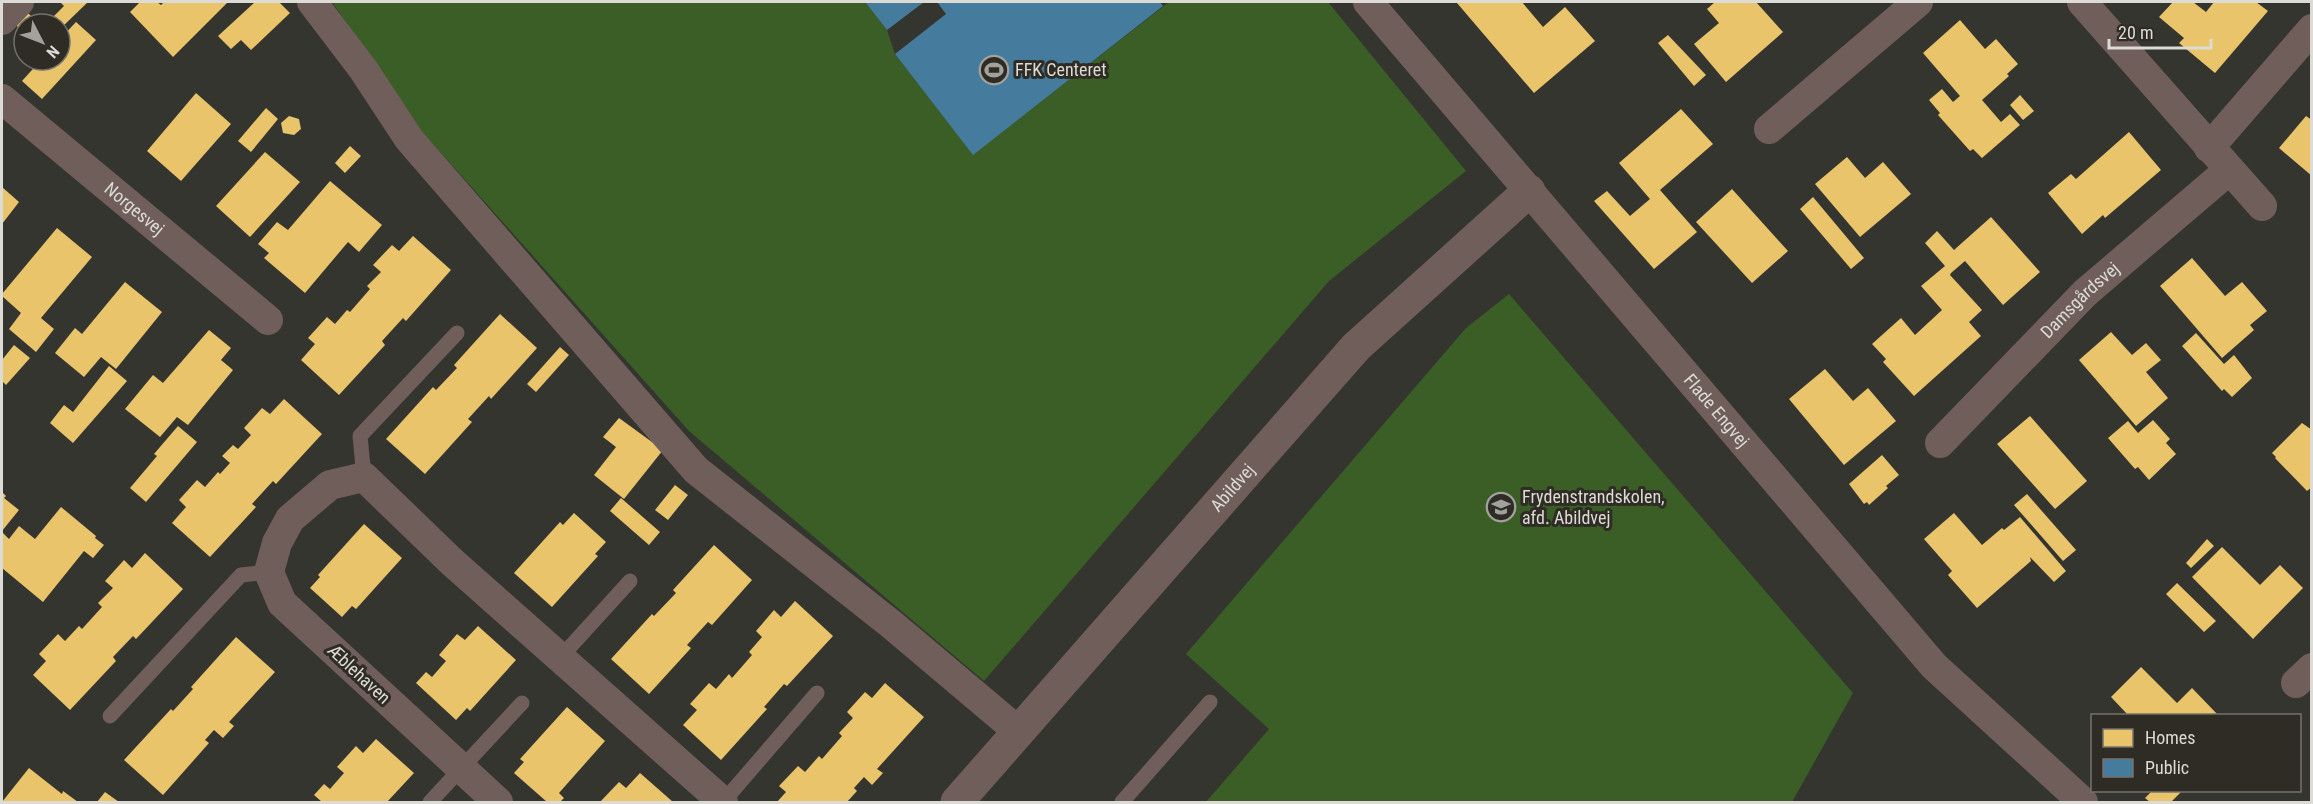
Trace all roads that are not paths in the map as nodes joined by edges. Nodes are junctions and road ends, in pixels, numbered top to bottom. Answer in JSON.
{"nodes":[{"id":1,"x":19,"y":2,"type":"edge"},
{"id":2,"x":312,"y":2,"type":"edge"},
{"id":3,"x":1368,"y":2,"type":"edge"},
{"id":4,"x":1918,"y":2,"type":"edge"},
{"id":5,"x":2082,"y":2,"type":"edge"},
{"id":6,"x":2,"y":20,"type":"edge"},
{"id":7,"x":2312,"y":29,"type":"edge"},
{"id":8,"x":2,"y":99,"type":"edge"},
{"id":9,"x":1769,"y":129,"type":"dead end"},
{"id":10,"x":2209,"y":148,"type":"junction"},
{"id":11,"x":2229,"y":170,"type":"junction"},
{"id":12,"x":1529,"y":191,"type":"junction"},
{"id":13,"x":2262,"y":206,"type":"dead end"},
{"id":14,"x":268,"y":320,"type":"dead end"},
{"id":15,"x":457,"y":333,"type":"dead end"},
{"id":16,"x":1940,"y":443,"type":"dead end"},
{"id":17,"x":364,"y":477,"type":"junction"},
{"id":18,"x":269,"y":572,"type":"junction"},
{"id":19,"x":630,"y":581,"type":"dead end"},
{"id":20,"x":560,"y":657,"type":"junction"},
{"id":21,"x":817,"y":693,"type":"dead end"},
{"id":22,"x":1210,"y":702,"type":"dead end"},
{"id":23,"x":522,"y":703,"type":"dead end"},
{"id":24,"x":110,"y":716,"type":"dead end"},
{"id":25,"x":1018,"y":732,"type":"junction"},
{"id":26,"x":460,"y":768,"type":"junction"},
{"id":27,"x":430,"y":802,"type":"edge"},
{"id":28,"x":498,"y":802,"type":"edge"},
{"id":29,"x":723,"y":802,"type":"edge"},
{"id":30,"x":957,"y":802,"type":"edge"},
{"id":31,"x":1122,"y":802,"type":"edge"},
{"id":32,"x":2082,"y":802,"type":"edge"}],
"edges":[{"from":1,"to":6,"type":"street"},
{"from":2,"to":25,"type":"street"},
{"from":3,"to":12,"type":"street","name":"Flade Engvej"},
{"from":4,"to":9,"type":"street"},
{"from":5,"to":10,"type":"street"},
{"from":7,"to":10,"type":"street"},
{"from":8,"to":14,"type":"street","name":"Norgesvej"},
{"from":10,"to":11,"type":"street"},
{"from":11,"to":13,"type":"street"},
{"from":11,"to":16,"type":"street","name":"Damsgårdsvej"},
{"from":12,"to":25,"type":"street","name":"Abildvej"},
{"from":12,"to":32,"type":"street","name":"Flade Engvej"},
{"from":15,"to":17,"type":"lane"},
{"from":17,"to":18,"type":"street"},
{"from":17,"to":20,"type":"street"},
{"from":18,"to":24,"type":"lane"},
{"from":18,"to":26,"type":"street","name":"Æblehaven"},
{"from":19,"to":20,"type":"lane"},
{"from":20,"to":29,"type":"street"},
{"from":21,"to":29,"type":"lane"},
{"from":22,"to":31,"type":"lane"},
{"from":23,"to":26,"type":"lane"},
{"from":25,"to":30,"type":"street","name":"Abildvej"},
{"from":26,"to":27,"type":"lane"},
{"from":26,"to":28,"type":"street","name":"Æblehaven"}]}
